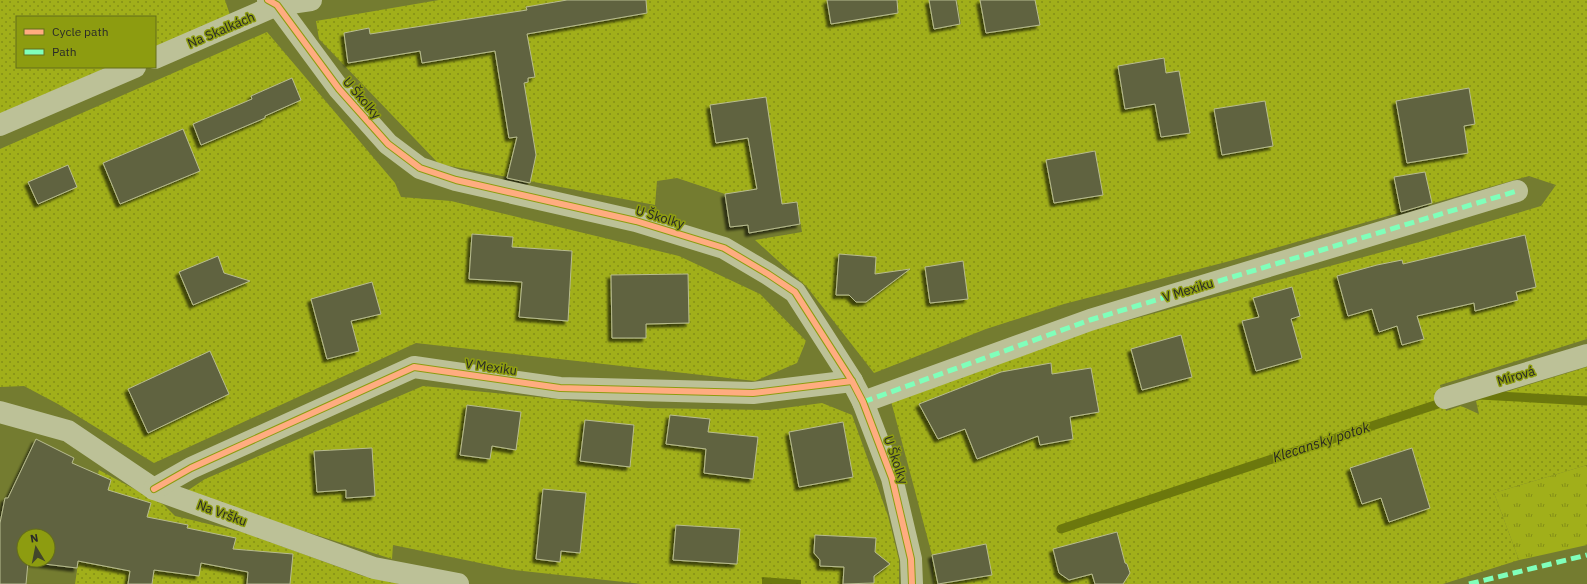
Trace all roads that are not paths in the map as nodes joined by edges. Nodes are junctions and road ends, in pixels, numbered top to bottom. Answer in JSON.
{"nodes":[{"id":1,"x":311,"y":0,"type":"edge"},
{"id":2,"x":273,"y":3,"type":"edge"},
{"id":3,"x":156,"y":58,"type":"edge"},
{"id":4,"x":133,"y":68,"type":"edge"},
{"id":5,"x":0,"y":125,"type":"edge"},
{"id":6,"x":1517,"y":191,"type":"dead end"},
{"id":7,"x":1587,"y":355,"type":"edge"},
{"id":8,"x":852,"y":381,"type":"junction"},
{"id":9,"x":1445,"y":398,"type":"dead end"},
{"id":10,"x":863,"y":402,"type":"junction"},
{"id":11,"x":0,"y":412,"type":"edge"},
{"id":12,"x":154,"y":489,"type":"junction"},
{"id":13,"x":458,"y":584,"type":"edge"},
{"id":14,"x":912,"y":584,"type":"edge"}],
"edges":[{"from":1,"to":2,"type":"street","name":"Na Skalkách"},
{"from":2,"to":3,"type":"street","name":"Na Skalkách"},
{"from":2,"to":8,"type":"street","name":"U Školky"},
{"from":4,"to":5,"type":"street"},
{"from":6,"to":10,"type":"street","name":"V Mexiku"},
{"from":7,"to":9,"type":"street","name":"Mírová"},
{"from":8,"to":10,"type":"street","name":"U Školky"},
{"from":8,"to":12,"type":"street","name":"V Mexiku"},
{"from":10,"to":14,"type":"street","name":"U Školky"},
{"from":11,"to":12,"type":"street","name":"Na Vršku"},
{"from":12,"to":13,"type":"street","name":"Na Vršku"}]}
